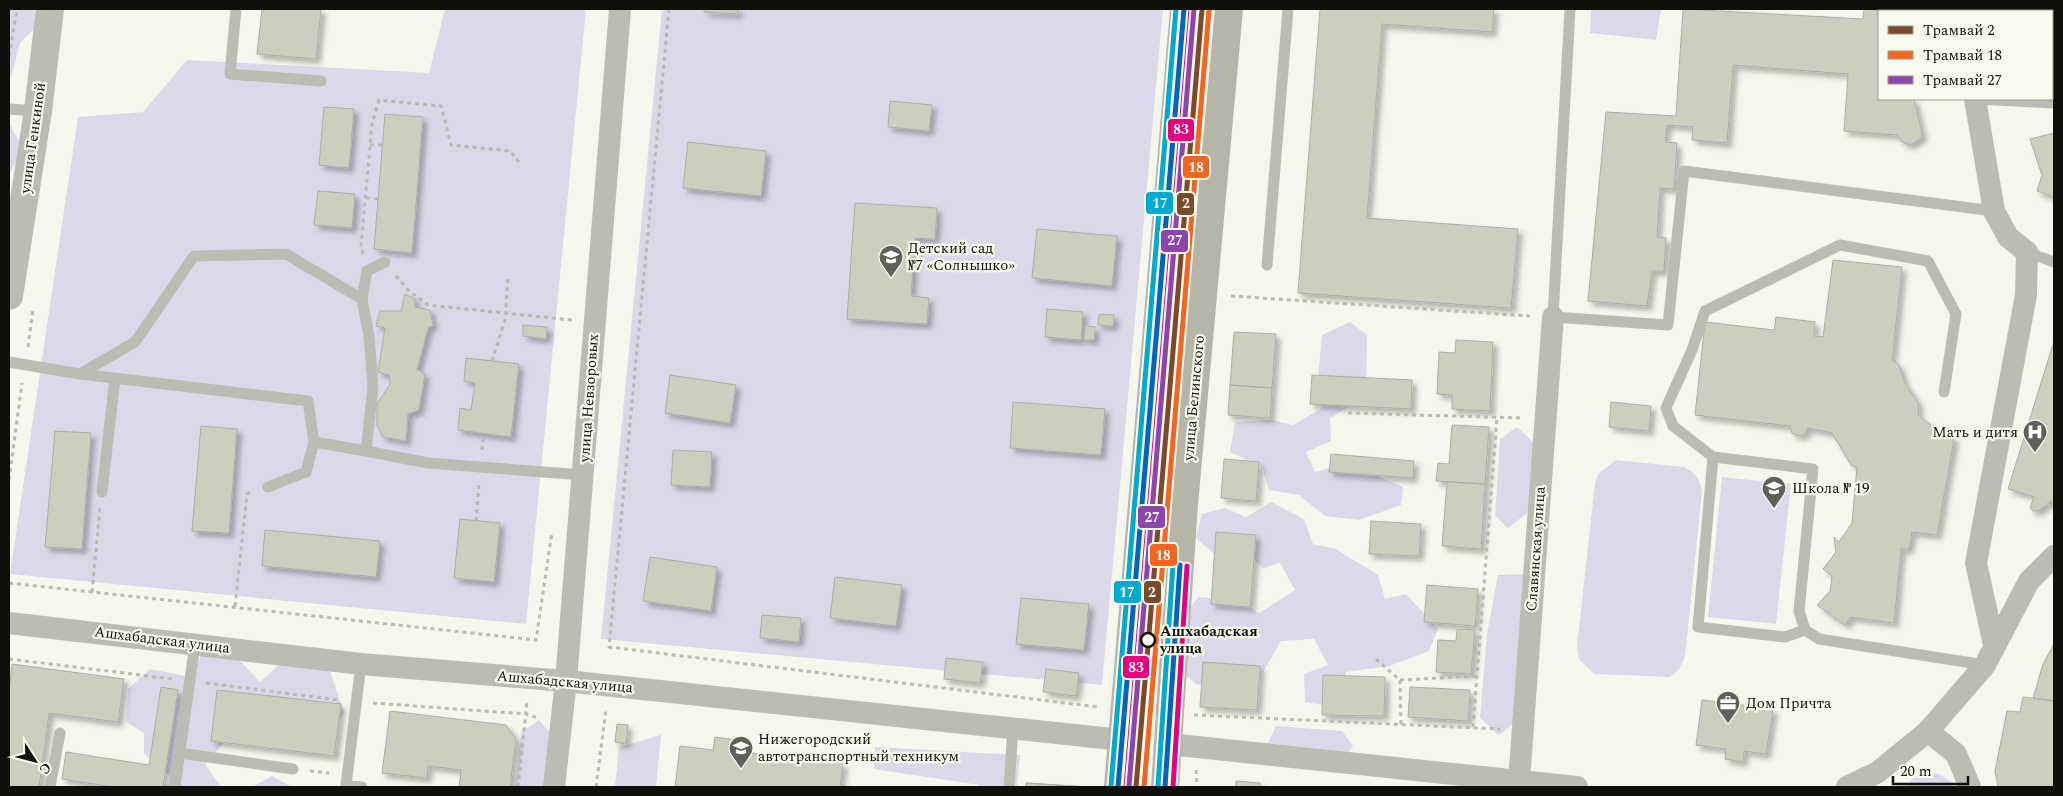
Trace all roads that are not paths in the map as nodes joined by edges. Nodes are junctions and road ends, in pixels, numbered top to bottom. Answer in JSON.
{"nodes":[{"id":1,"x":50,"y":9,"type":"edge"},
{"id":2,"x":236,"y":9,"type":"edge"},
{"id":3,"x":620,"y":9,"type":"edge"},
{"id":4,"x":1184,"y":9,"type":"edge"},
{"id":5,"x":1230,"y":9,"type":"edge"},
{"id":6,"x":1288,"y":9,"type":"edge"},
{"id":7,"x":1570,"y":9,"type":"edge"},
{"id":8,"x":321,"y":81,"type":"dead end"},
{"id":9,"x":1975,"y":100,"type":"edge"},
{"id":10,"x":2036,"y":100,"type":"edge"},
{"id":11,"x":2054,"y":103,"type":"edge"},
{"id":12,"x":9,"y":109,"type":"edge"},
{"id":13,"x":38,"y":111,"type":"junction"},
{"id":14,"x":1994,"y":211,"type":"junction"},
{"id":15,"x":2027,"y":252,"type":"junction"},
{"id":16,"x":385,"y":262,"type":"road end"},
{"id":17,"x":2054,"y":262,"type":"edge"},
{"id":18,"x":1267,"y":265,"type":"dead end"},
{"id":19,"x":9,"y":296,"type":"edge"},
{"id":20,"x":362,"y":299,"type":"junction"},
{"id":21,"x":1553,"y":317,"type":"junction"},
{"id":22,"x":9,"y":362,"type":"edge"},
{"id":23,"x":80,"y":374,"type":"junction"},
{"id":24,"x":115,"y":378,"type":"junction"},
{"id":25,"x":1944,"y":392,"type":"dead end"},
{"id":26,"x":314,"y":442,"type":"junction"},
{"id":27,"x":366,"y":451,"type":"junction"},
{"id":28,"x":1713,"y":457,"type":"junction"},
{"id":29,"x":583,"y":475,"type":"junction"},
{"id":30,"x":268,"y":487,"type":"road end"},
{"id":31,"x":102,"y":492,"type":"road end"},
{"id":32,"x":2054,"y":556,"type":"edge"},
{"id":33,"x":9,"y":623,"type":"edge"},
{"id":34,"x":1805,"y":630,"type":"junction"},
{"id":35,"x":195,"y":644,"type":"junction"},
{"id":36,"x":1994,"y":645,"type":"junction"},
{"id":37,"x":361,"y":664,"type":"junction"},
{"id":38,"x":1985,"y":665,"type":"junction"},
{"id":39,"x":566,"y":681,"type":"junction"},
{"id":40,"x":1013,"y":728,"type":"junction"},
{"id":41,"x":1928,"y":731,"type":"junction"},
{"id":42,"x":60,"y":733,"type":"dead end"},
{"id":43,"x":1122,"y":740,"type":"junction"},
{"id":44,"x":1168,"y":744,"type":"junction"},
{"id":45,"x":180,"y":753,"type":"junction"},
{"id":46,"x":292,"y":769,"type":"road end"},
{"id":47,"x":1518,"y":781,"type":"junction"},
{"id":48,"x":50,"y":787,"type":"edge"},
{"id":49,"x":175,"y":787,"type":"edge"},
{"id":50,"x":362,"y":787,"type":"edge"},
{"id":51,"x":554,"y":787,"type":"edge"},
{"id":52,"x":1008,"y":787,"type":"edge"},
{"id":53,"x":1118,"y":787,"type":"edge"},
{"id":54,"x":1165,"y":787,"type":"edge"},
{"id":55,"x":1577,"y":787,"type":"edge"},
{"id":56,"x":1848,"y":787,"type":"edge"},
{"id":57,"x":1970,"y":787,"type":"edge"}],
"edges":[{"from":1,"to":13,"type":"street","name":"улица Генкиной"},
{"from":2,"to":8,"type":"lane"},
{"from":3,"to":29,"type":"street","name":"улица Невзоровых"},
{"from":4,"to":43,"type":"main road"},
{"from":5,"to":44,"type":"main road","name":"улица Белинского"},
{"from":6,"to":18,"type":"lane"},
{"from":7,"to":21,"type":"lane"},
{"from":9,"to":14,"type":"street"},
{"from":10,"to":11,"type":"lane"},
{"from":12,"to":13,"type":"lane"},
{"from":13,"to":19,"type":"street","name":"улица Генкиной"},
{"from":14,"to":15,"type":"street"},
{"from":14,"to":21,"type":"lane"},
{"from":15,"to":17,"type":"lane"},
{"from":15,"to":36,"type":"street"},
{"from":16,"to":20,"type":"lane"},
{"from":20,"to":23,"type":"lane"},
{"from":20,"to":27,"type":"lane"},
{"from":21,"to":47,"type":"street","name":"Славянская улица"},
{"from":22,"to":23,"type":"lane"},
{"from":23,"to":24,"type":"lane"},
{"from":24,"to":26,"type":"lane"},
{"from":24,"to":31,"type":"lane"},
{"from":25,"to":28,"type":"lane"},
{"from":26,"to":27,"type":"lane"},
{"from":26,"to":30,"type":"lane"},
{"from":27,"to":29,"type":"lane"},
{"from":28,"to":34,"type":"lane"},
{"from":28,"to":34,"type":"lane"},
{"from":29,"to":39,"type":"street","name":"улица Невзоровых"},
{"from":32,"to":36,"type":"street"},
{"from":33,"to":35,"type":"street","name":"Ашхабадская улица"},
{"from":34,"to":38,"type":"lane"},
{"from":35,"to":37,"type":"street","name":"Ашхабадская улица"},
{"from":35,"to":45,"type":"lane"},
{"from":36,"to":38,"type":"street"},
{"from":37,"to":39,"type":"street","name":"Ашхабадская улица"},
{"from":37,"to":50,"type":"lane"},
{"from":38,"to":41,"type":"street"},
{"from":39,"to":40,"type":"street","name":"Ашхабадская улица"},
{"from":39,"to":51,"type":"street","name":"улица Невзоровых"},
{"from":40,"to":43,"type":"street","name":"Ашхабадская улица"},
{"from":40,"to":52,"type":"lane"},
{"from":41,"to":56,"type":"street"},
{"from":41,"to":57,"type":"street"},
{"from":42,"to":48,"type":"lane"},
{"from":43,"to":53,"type":"main road"},
{"from":44,"to":47,"type":"street"},
{"from":44,"to":54,"type":"main road","name":"улица Белинского"},
{"from":45,"to":46,"type":"lane"},
{"from":45,"to":49,"type":"lane"},
{"from":47,"to":55,"type":"street"}]}
